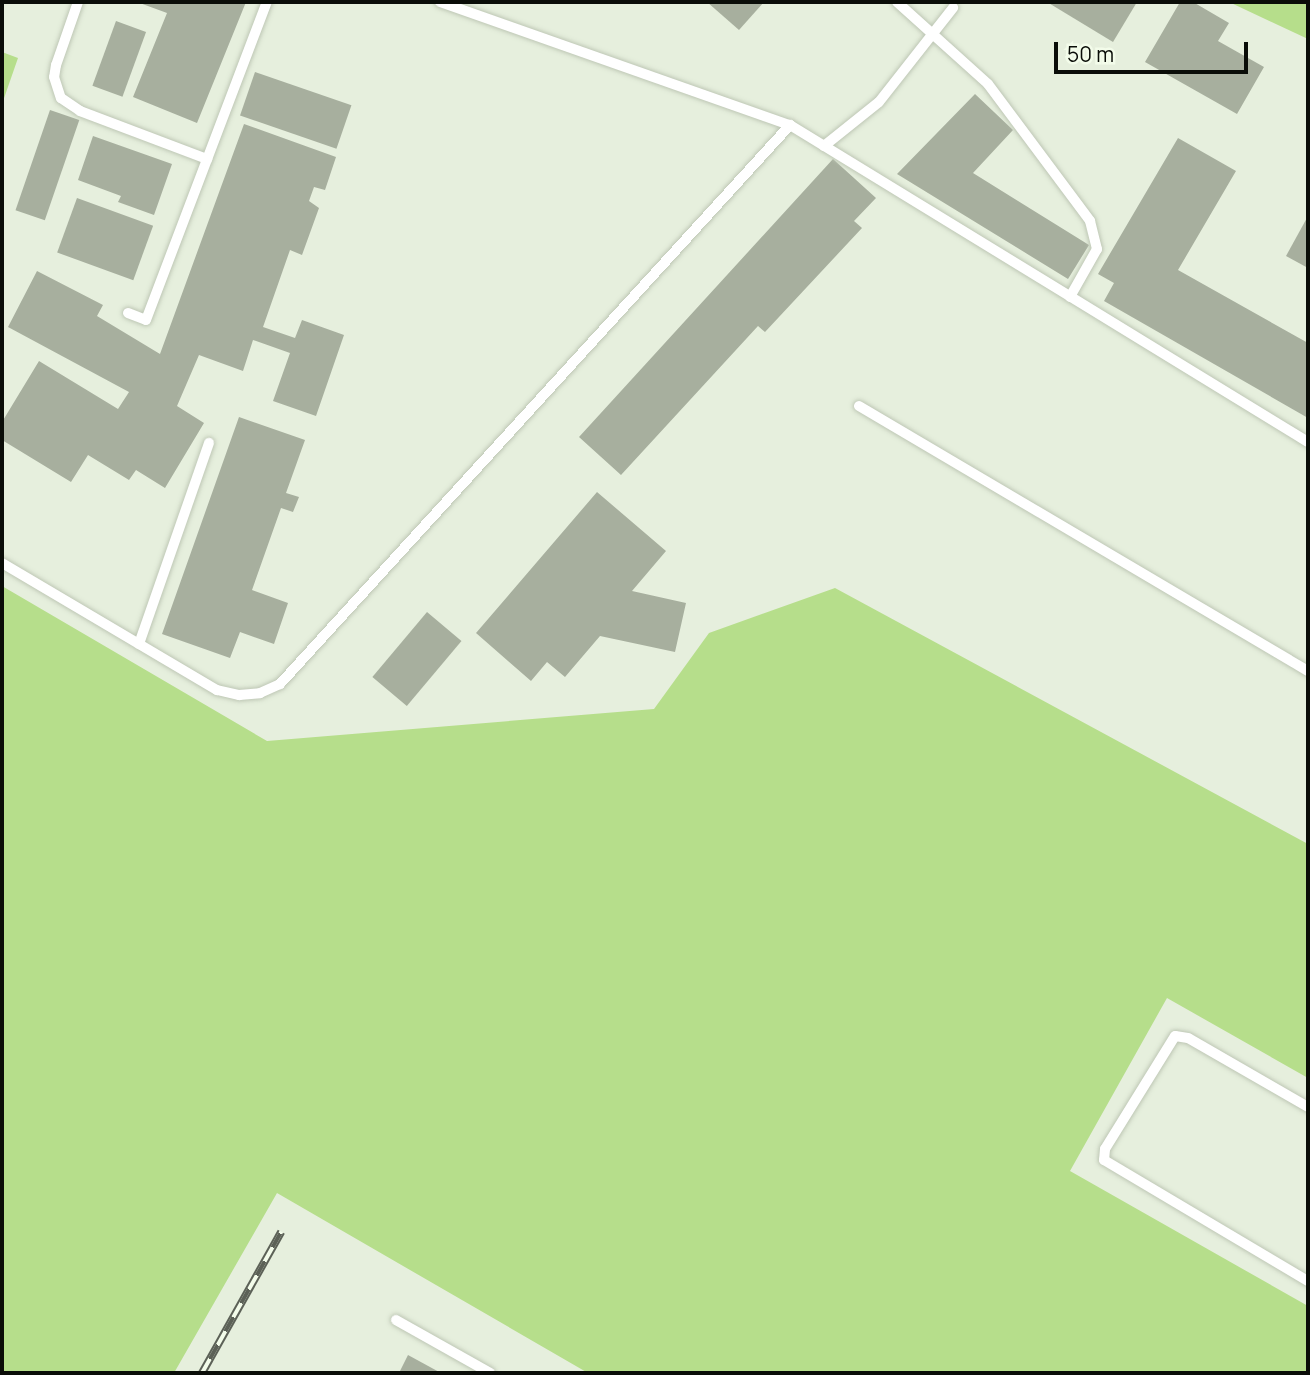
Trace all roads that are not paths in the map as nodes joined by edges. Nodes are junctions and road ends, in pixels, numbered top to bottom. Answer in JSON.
{"nodes":[{"id":1,"x":78,"y":2,"type":"edge"},
{"id":2,"x":267,"y":2,"type":"edge"},
{"id":3,"x":440,"y":2,"type":"edge"},
{"id":4,"x":897,"y":2,"type":"edge"},
{"id":5,"x":953,"y":8,"type":"dead end"},
{"id":6,"x":934,"y":32,"type":"junction"},
{"id":7,"x":790,"y":125,"type":"junction"},
{"id":8,"x":824,"y":146,"type":"junction"},
{"id":9,"x":207,"y":159,"type":"junction"},
{"id":10,"x":1070,"y":297,"type":"junction"},
{"id":11,"x":128,"y":313,"type":"dead end"},
{"id":12,"x":859,"y":406,"type":"dead end"},
{"id":13,"x":1308,"y":442,"type":"edge"},
{"id":14,"x":209,"y":443,"type":"dead end"},
{"id":15,"x":2,"y":563,"type":"edge"},
{"id":16,"x":139,"y":644,"type":"junction"},
{"id":17,"x":1308,"y":671,"type":"edge"},
{"id":18,"x":1308,"y":1107,"type":"edge"},
{"id":19,"x":1308,"y":1281,"type":"edge"},
{"id":20,"x":396,"y":1320,"type":"dead end"},
{"id":21,"x":490,"y":1373,"type":"edge"}],
"edges":[{"from":1,"to":9,"type":"lane"},
{"from":2,"to":9,"type":"lane"},
{"from":3,"to":7,"type":"lane"},
{"from":4,"to":6,"type":"lane"},
{"from":5,"to":6,"type":"lane"},
{"from":6,"to":8,"type":"lane"},
{"from":6,"to":10,"type":"lane"},
{"from":7,"to":8,"type":"lane"},
{"from":7,"to":16,"type":"lane"},
{"from":8,"to":10,"type":"lane"},
{"from":9,"to":11,"type":"lane"},
{"from":10,"to":13,"type":"lane"},
{"from":12,"to":17,"type":"lane"},
{"from":14,"to":16,"type":"lane"},
{"from":15,"to":16,"type":"lane"},
{"from":18,"to":19,"type":"lane"},
{"from":20,"to":21,"type":"lane"}]}
